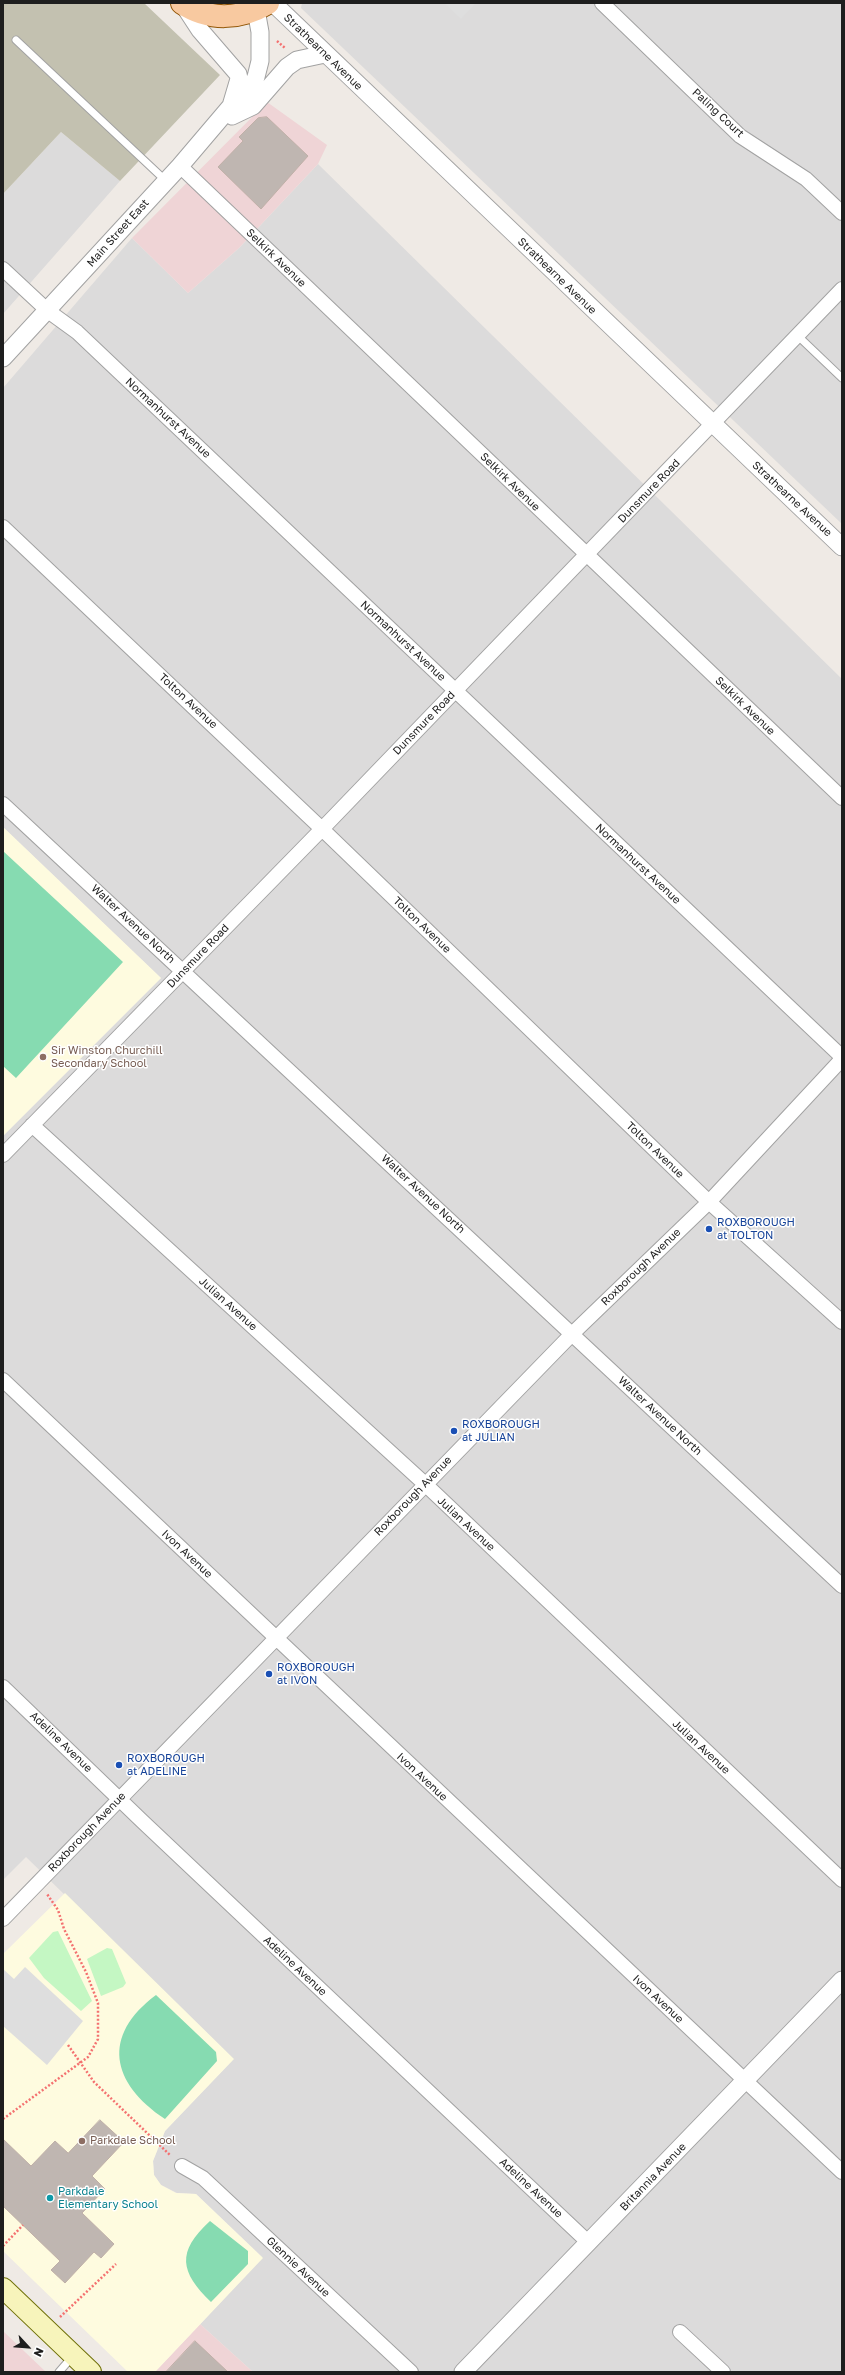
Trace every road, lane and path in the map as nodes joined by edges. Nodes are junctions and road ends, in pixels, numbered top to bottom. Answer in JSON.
{"nodes":[{"id":1,"x":602,"y":3,"type":"edge"},
{"id":2,"x":182,"y":4,"type":"edge"},
{"id":3,"x":266,"y":5,"type":"edge"},
{"id":4,"x":275,"y":39,"type":"dead end"},
{"id":5,"x":16,"y":40,"type":"dead end"},
{"id":6,"x":287,"y":51,"type":"dead end"},
{"id":7,"x":325,"y":54,"type":"junction"},
{"id":8,"x":231,"y":106,"type":"junction"},
{"id":9,"x":217,"y":122,"type":"junction"},
{"id":10,"x":180,"y":166,"type":"junction"},
{"id":11,"x":166,"y":181,"type":"junction"},
{"id":12,"x":842,"y":213,"type":"edge"},
{"id":13,"x":3,"y":269,"type":"edge"},
{"id":14,"x":842,"y":289,"type":"edge"},
{"id":15,"x":48,"y":311,"type":"junction"},
{"id":16,"x":798,"y":336,"type":"junction"},
{"id":17,"x":3,"y":358,"type":"edge"},
{"id":18,"x":842,"y":378,"type":"edge"},
{"id":19,"x":713,"y":424,"type":"junction"},
{"id":20,"x":3,"y":527,"type":"edge"},
{"id":21,"x":842,"y":547,"type":"edge"},
{"id":22,"x":587,"y":555,"type":"junction"},
{"id":23,"x":455,"y":691,"type":"junction"},
{"id":24,"x":842,"y":798,"type":"edge"},
{"id":25,"x":3,"y":804,"type":"edge"},
{"id":26,"x":322,"y":829,"type":"junction"},
{"id":27,"x":184,"y":971,"type":"junction"},
{"id":28,"x":842,"y":1058,"type":"edge"},
{"id":29,"x":32,"y":1125,"type":"junction"},
{"id":30,"x":3,"y":1155,"type":"edge"},
{"id":31,"x":709,"y":1202,"type":"junction"},
{"id":32,"x":842,"y":1322,"type":"edge"},
{"id":33,"x":572,"y":1334,"type":"junction"},
{"id":34,"x":3,"y":1380,"type":"edge"},
{"id":35,"x":425,"y":1484,"type":"junction"},
{"id":36,"x":842,"y":1586,"type":"edge"},
{"id":37,"x":275,"y":1638,"type":"junction"},
{"id":38,"x":3,"y":1687,"type":"edge"},
{"id":39,"x":120,"y":1798,"type":"junction"},
{"id":40,"x":842,"y":1880,"type":"edge"},
{"id":41,"x":39,"y":1882,"type":"junction"},
{"id":42,"x":3,"y":1920,"type":"edge"},
{"id":43,"x":842,"y":1980,"type":"edge"},
{"id":44,"x":68,"y":2046,"type":"dead end"},
{"id":45,"x":79,"y":2064,"type":"junction"},
{"id":46,"x":745,"y":2081,"type":"junction"},
{"id":47,"x":3,"y":2119,"type":"edge"},
{"id":48,"x":182,"y":2166,"type":"joint"},
{"id":49,"x":842,"y":2172,"type":"edge"},
{"id":50,"x":23,"y":2225,"type":"dead end"},
{"id":51,"x":589,"y":2243,"type":"junction"},
{"id":52,"x":3,"y":2246,"type":"edge"},
{"id":53,"x":116,"y":2264,"type":"dead end"},
{"id":54,"x":3,"y":2288,"type":"edge"},
{"id":55,"x":47,"y":2330,"type":"junction"},
{"id":56,"x":680,"y":2332,"type":"dead end"},
{"id":57,"x":74,"y":2356,"type":"junction"},
{"id":58,"x":59,"y":2372,"type":"edge"},
{"id":59,"x":91,"y":2372,"type":"edge"},
{"id":60,"x":411,"y":2372,"type":"edge"},
{"id":61,"x":463,"y":2372,"type":"edge"},
{"id":62,"x":723,"y":2372,"type":"edge"}],
"edges":[{"from":1,"to":12,"type":"street","name":"Paling Court"},
{"from":2,"to":3,"type":"main road"},
{"from":2,"to":8,"type":"street","name":"Main Street East"},
{"from":3,"to":7,"type":"street","name":"Strathearne Avenue"},
{"from":3,"to":8,"type":"street","name":"Main Street East"},
{"from":4,"to":6,"type":"path"},
{"from":5,"to":11,"type":"lane"},
{"from":7,"to":9,"type":"street"},
{"from":7,"to":19,"type":"street","name":"Strathearne Avenue"},
{"from":8,"to":9,"type":"street","name":"Main Street East"},
{"from":9,"to":10,"type":"street","name":"Main Street East"},
{"from":10,"to":11,"type":"street","name":"Main Street East"},
{"from":10,"to":22,"type":"street","name":"Selkirk Avenue"},
{"from":11,"to":15,"type":"street","name":"Main Street East"},
{"from":13,"to":15,"type":"street","name":"Normanhurst Avenue"},
{"from":14,"to":16,"type":"street","name":"Dunsmure Road"},
{"from":15,"to":17,"type":"street","name":"Main Street East"},
{"from":15,"to":23,"type":"street","name":"Normanhurst Avenue"},
{"from":16,"to":18,"type":"lane"},
{"from":16,"to":19,"type":"street","name":"Dunsmure Road"},
{"from":19,"to":21,"type":"street","name":"Strathearne Avenue"},
{"from":19,"to":22,"type":"street","name":"Dunsmure Road"},
{"from":20,"to":26,"type":"street","name":"Tolton Avenue"},
{"from":22,"to":23,"type":"street","name":"Dunsmure Road"},
{"from":22,"to":24,"type":"street","name":"Selkirk Avenue"},
{"from":23,"to":26,"type":"street","name":"Dunsmure Road"},
{"from":23,"to":28,"type":"street","name":"Normanhurst Avenue"},
{"from":25,"to":27,"type":"street","name":"Walter Avenue North"},
{"from":26,"to":27,"type":"street","name":"Dunsmure Road"},
{"from":26,"to":31,"type":"street","name":"Tolton Avenue"},
{"from":27,"to":29,"type":"street","name":"Dunsmure Road"},
{"from":27,"to":33,"type":"street","name":"Walter Avenue North"},
{"from":28,"to":31,"type":"street","name":"Roxborough Avenue"},
{"from":29,"to":30,"type":"street","name":"Dunsmure Road"},
{"from":29,"to":35,"type":"street","name":"Julian Avenue"},
{"from":31,"to":32,"type":"street","name":"Tolton Avenue"},
{"from":31,"to":33,"type":"street","name":"Roxborough Avenue"},
{"from":33,"to":35,"type":"street","name":"Roxborough Avenue"},
{"from":33,"to":36,"type":"street","name":"Walter Avenue North"},
{"from":34,"to":37,"type":"street","name":"Ivon Avenue"},
{"from":35,"to":37,"type":"street","name":"Roxborough Avenue"},
{"from":35,"to":40,"type":"street","name":"Julian Avenue"},
{"from":37,"to":39,"type":"street","name":"Roxborough Avenue"},
{"from":37,"to":46,"type":"street","name":"Ivon Avenue"},
{"from":38,"to":39,"type":"street","name":"Adeline Avenue"},
{"from":39,"to":41,"type":"street","name":"Roxborough Avenue"},
{"from":39,"to":51,"type":"street","name":"Adeline Avenue"},
{"from":41,"to":42,"type":"street","name":"Roxborough Avenue"},
{"from":41,"to":45,"type":"path"},
{"from":43,"to":46,"type":"street","name":"Britannia Avenue"},
{"from":44,"to":45,"type":"path"},
{"from":45,"to":47,"type":"path"},
{"from":45,"to":48,"type":"path"},
{"from":46,"to":49,"type":"street","name":"Ivon Avenue"},
{"from":46,"to":51,"type":"street","name":"Britannia Avenue"},
{"from":48,"to":60,"type":"street","name":"Glennie Avenue"},
{"from":50,"to":52,"type":"path"},
{"from":51,"to":61,"type":"street","name":"Britannia Avenue"},
{"from":53,"to":55,"type":"path"},
{"from":54,"to":55,"type":"main road"},
{"from":55,"to":57,"type":"main road"},
{"from":56,"to":62,"type":"street"},
{"from":57,"to":58,"type":"lane"},
{"from":57,"to":59,"type":"main road"}]}
